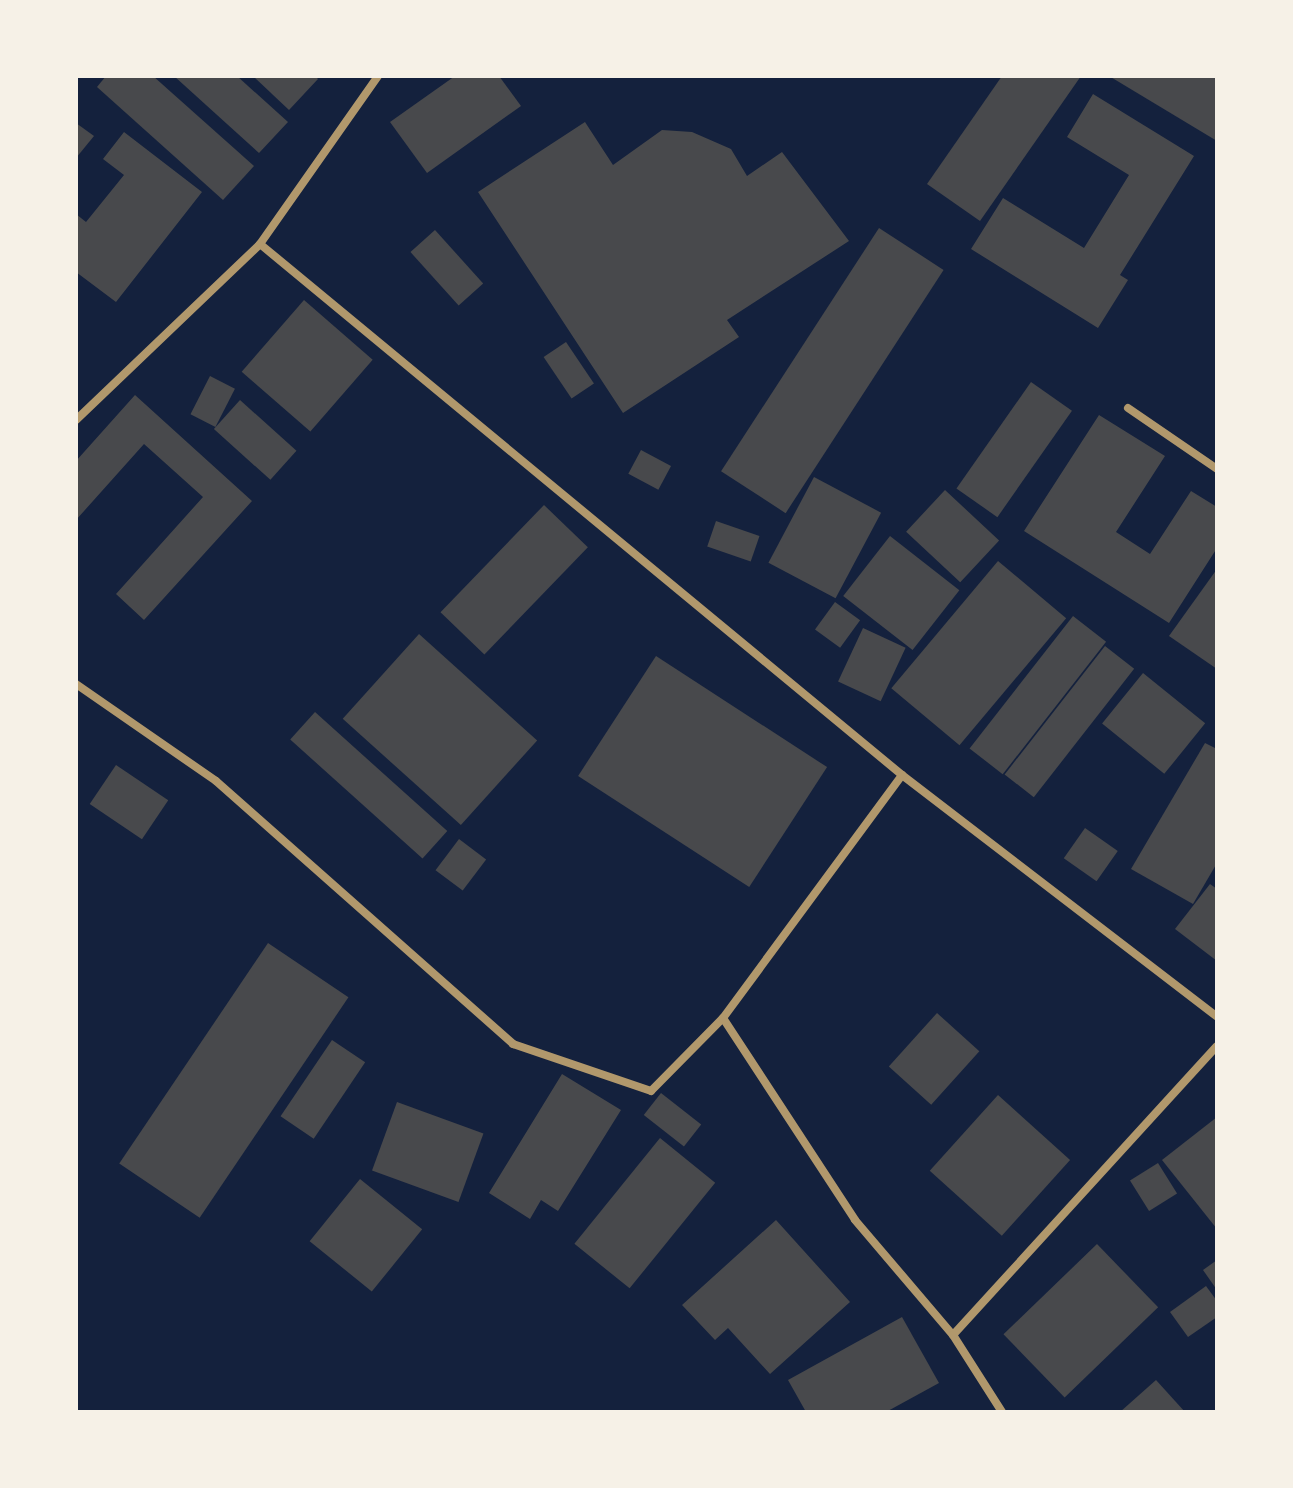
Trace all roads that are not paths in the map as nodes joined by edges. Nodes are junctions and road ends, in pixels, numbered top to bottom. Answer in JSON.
{"nodes":[{"id":1,"x":378,"y":76,"type":"edge"},
{"id":2,"x":260,"y":244,"type":"junction"},
{"id":3,"x":1128,"y":408,"type":"dead end"},
{"id":4,"x":76,"y":420,"type":"edge"},
{"id":5,"x":1217,"y":469,"type":"edge"},
{"id":6,"x":76,"y":684,"type":"edge"},
{"id":7,"x":902,"y":775,"type":"junction"},
{"id":8,"x":1217,"y":1017,"type":"edge"},
{"id":9,"x":723,"y":1018,"type":"junction"},
{"id":10,"x":1217,"y":1046,"type":"edge"},
{"id":11,"x":953,"y":1335,"type":"junction"},
{"id":12,"x":1002,"y":1412,"type":"edge"}],
"edges":[{"from":1,"to":2,"type":"street"},
{"from":2,"to":4,"type":"street"},
{"from":2,"to":7,"type":"street"},
{"from":3,"to":5,"type":"street"},
{"from":6,"to":9,"type":"street"},
{"from":7,"to":8,"type":"street"},
{"from":7,"to":9,"type":"street"},
{"from":9,"to":11,"type":"street"},
{"from":10,"to":11,"type":"street"},
{"from":11,"to":12,"type":"street"}]}
